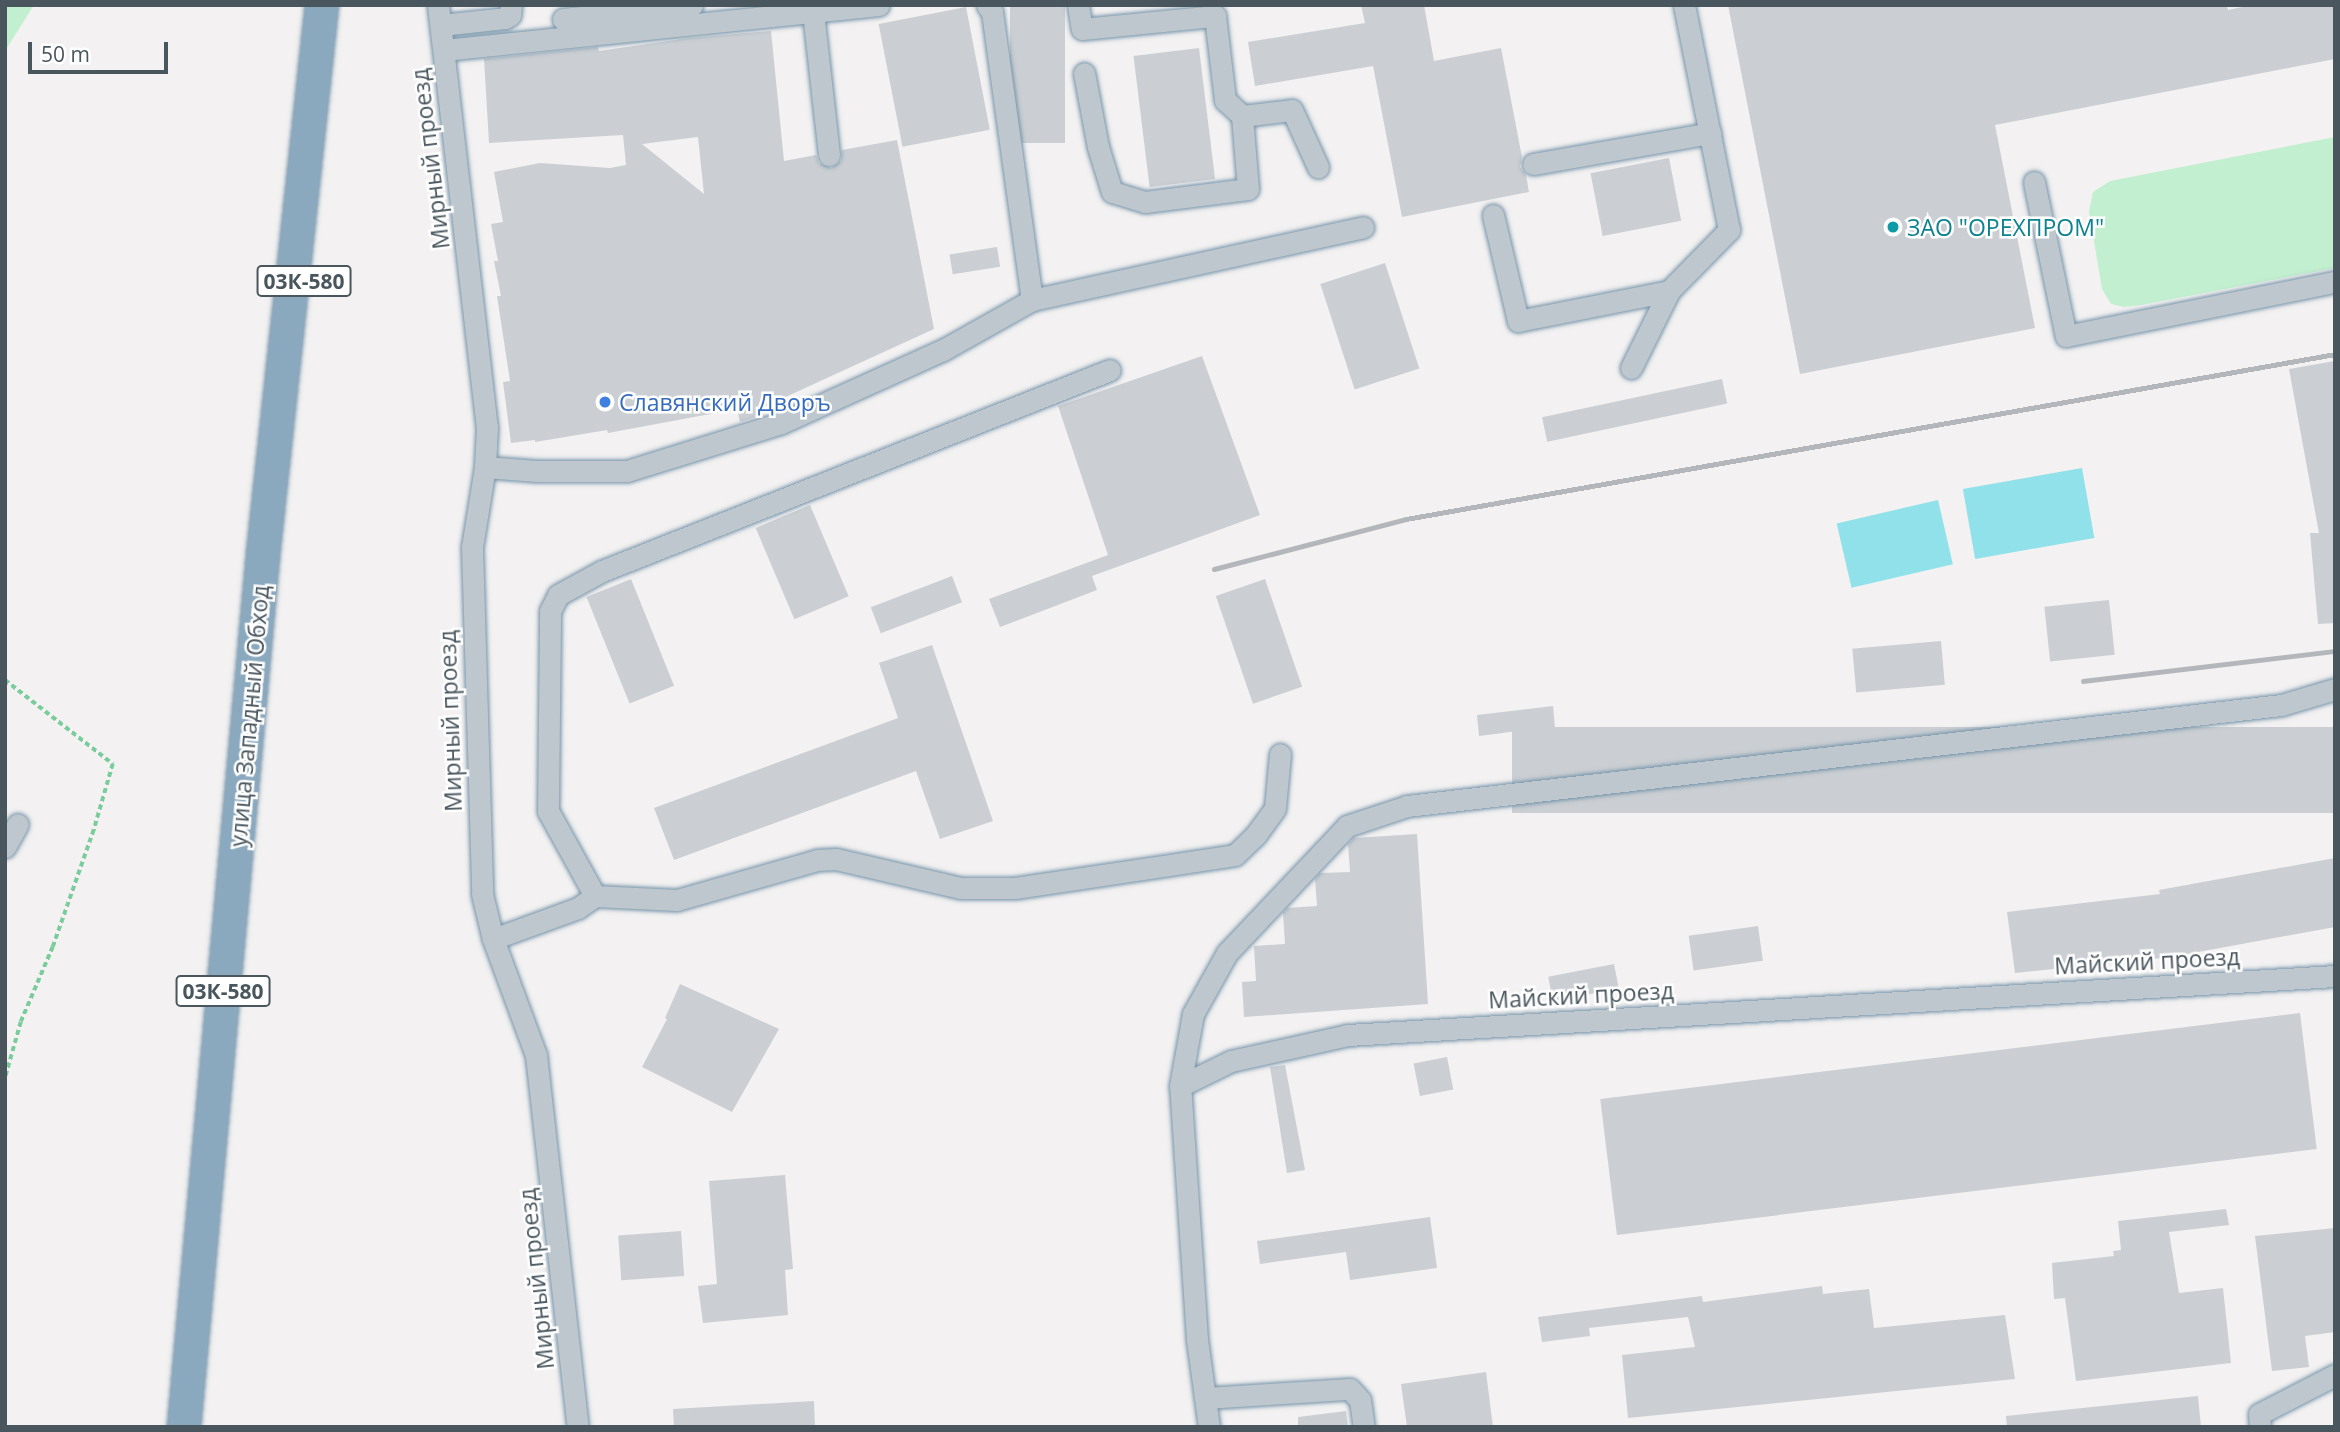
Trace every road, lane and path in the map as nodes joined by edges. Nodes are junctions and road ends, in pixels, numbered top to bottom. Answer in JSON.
{"nodes":[{"id":1,"x":322,"y":5,"type":"edge"},
{"id":2,"x":334,"y":5,"type":"edge"},
{"id":3,"x":511,"y":5,"type":"edge"},
{"id":4,"x":692,"y":5,"type":"edge"},
{"id":5,"x":879,"y":5,"type":"edge"},
{"id":6,"x":987,"y":5,"type":"edge"},
{"id":7,"x":1078,"y":5,"type":"edge"},
{"id":8,"x":1684,"y":5,"type":"edge"},
{"id":9,"x":813,"y":12,"type":"junction"},
{"id":10,"x":1186,"y":12,"type":"edge"},
{"id":11,"x":440,"y":15,"type":"edge"},
{"id":12,"x":564,"y":19,"type":"dead end"},
{"id":13,"x":444,"y":50,"type":"junction"},
{"id":14,"x":1084,"y":73,"type":"dead end"},
{"id":15,"x":1242,"y":116,"type":"junction"},
{"id":16,"x":1710,"y":133,"type":"junction"},
{"id":17,"x":829,"y":155,"type":"dead end"},
{"id":18,"x":1533,"y":164,"type":"dead end"},
{"id":19,"x":1318,"y":167,"type":"dead end"},
{"id":20,"x":2034,"y":181,"type":"dead end"},
{"id":21,"x":1493,"y":215,"type":"dead end"},
{"id":22,"x":1363,"y":227,"type":"dead end"},
{"id":23,"x":2335,"y":282,"type":"edge"},
{"id":24,"x":1668,"y":291,"type":"junction"},
{"id":25,"x":1032,"y":300,"type":"junction"},
{"id":26,"x":1631,"y":368,"type":"dead end"},
{"id":27,"x":1110,"y":370,"type":"dead end"},
{"id":28,"x":485,"y":467,"type":"junction"},
{"id":29,"x":5,"y":680,"type":"edge"},
{"id":30,"x":2335,"y":689,"type":"edge"},
{"id":31,"x":1280,"y":754,"type":"dead end"},
{"id":32,"x":18,"y":824,"type":"dead end"},
{"id":33,"x":5,"y":847,"type":"edge"},
{"id":34,"x":595,"y":895,"type":"junction"},
{"id":35,"x":493,"y":939,"type":"junction"},
{"id":36,"x":2335,"y":976,"type":"edge"},
{"id":37,"x":5,"y":1079,"type":"edge"},
{"id":38,"x":1180,"y":1086,"type":"junction"},
{"id":39,"x":2335,"y":1375,"type":"edge"},
{"id":40,"x":1205,"y":1398,"type":"junction"},
{"id":41,"x":184,"y":1427,"type":"edge"},
{"id":42,"x":197,"y":1427,"type":"edge"},
{"id":43,"x":578,"y":1427,"type":"edge"},
{"id":44,"x":1209,"y":1427,"type":"edge"},
{"id":45,"x":1364,"y":1427,"type":"edge"},
{"id":46,"x":2260,"y":1427,"type":"edge"}],
"edges":[{"from":1,"to":41,"type":"highway","name":"улица Западный Обход","number":"03К-580"},
{"from":2,"to":42,"type":"highway","name":"улица Западный Обход","number":"03К-580"},
{"from":3,"to":11,"type":"street"},
{"from":4,"to":12,"type":"street"},
{"from":5,"to":9,"type":"street"},
{"from":6,"to":25,"type":"street"},
{"from":7,"to":10,"type":"street"},
{"from":8,"to":16,"type":"street"},
{"from":9,"to":13,"type":"street"},
{"from":9,"to":17,"type":"street"},
{"from":10,"to":15,"type":"street"},
{"from":11,"to":13,"type":"street","name":"Мирный проезд"},
{"from":13,"to":28,"type":"street","name":"Мирный проезд"},
{"from":14,"to":15,"type":"street"},
{"from":15,"to":19,"type":"street"},
{"from":16,"to":18,"type":"street"},
{"from":16,"to":24,"type":"street"},
{"from":20,"to":23,"type":"street"},
{"from":21,"to":24,"type":"street"},
{"from":22,"to":25,"type":"street"},
{"from":24,"to":26,"type":"street"},
{"from":25,"to":28,"type":"street"},
{"from":27,"to":34,"type":"street"},
{"from":28,"to":35,"type":"street","name":"Мирный проезд"},
{"from":29,"to":37,"type":"path"},
{"from":30,"to":38,"type":"street"},
{"from":31,"to":34,"type":"street"},
{"from":32,"to":33,"type":"street"},
{"from":34,"to":35,"type":"street"},
{"from":35,"to":43,"type":"street","name":"Мирный проезд"},
{"from":36,"to":38,"type":"street","name":"Майский проезд"},
{"from":38,"to":40,"type":"street"},
{"from":39,"to":46,"type":"street"},
{"from":40,"to":44,"type":"street"},
{"from":40,"to":45,"type":"street"}]}
